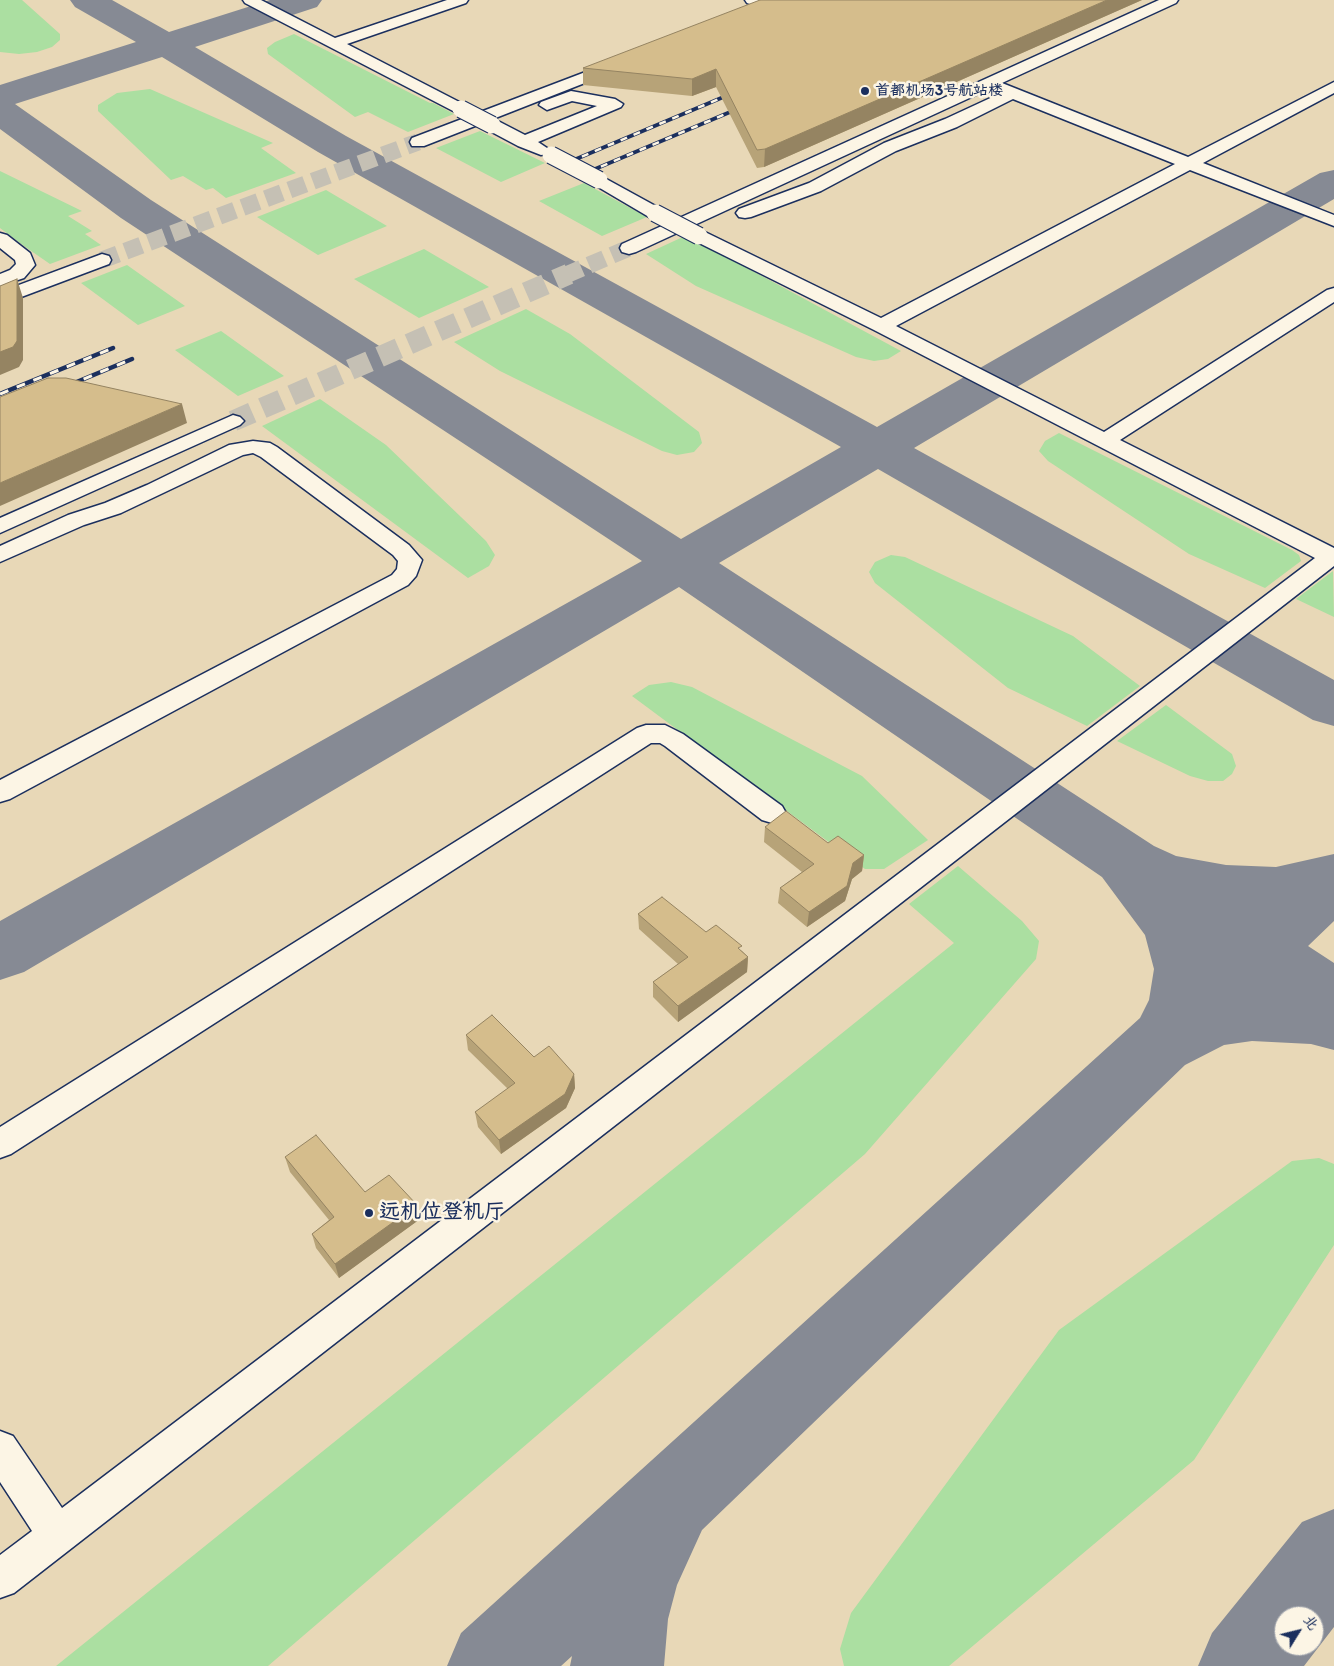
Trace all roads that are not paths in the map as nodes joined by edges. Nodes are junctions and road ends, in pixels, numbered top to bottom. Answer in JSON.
{"nodes":[{"id":1,"x":250,"y":0,"type":"edge"},
{"id":2,"x":461,"y":0,"type":"edge"},
{"id":3,"x":786,"y":0,"type":"edge"},
{"id":4,"x":1171,"y":0,"type":"edge"},
{"id":5,"x":751,"y":7,"type":"edge"},
{"id":6,"x":334,"y":43,"type":"junction"},
{"id":7,"x":630,"y":60,"type":"edge"},
{"id":8,"x":987,"y":83,"type":"junction"},
{"id":9,"x":1334,"y":86,"type":"edge"},
{"id":10,"x":1013,"y":93,"type":"junction"},
{"id":11,"x":625,"y":108,"type":"junction"},
{"id":12,"x":496,"y":127,"type":"junction"},
{"id":13,"x":418,"y":142,"type":"tunnel mouth"},
{"id":14,"x":524,"y":142,"type":"junction"},
{"id":15,"x":546,"y":152,"type":"junction"},
{"id":16,"x":1190,"y":163,"type":"junction"},
{"id":17,"x":732,"y":220,"type":"dead end"},
{"id":18,"x":1334,"y":221,"type":"edge"},
{"id":19,"x":0,"y":239,"type":"edge"},
{"id":20,"x":630,"y":248,"type":"tunnel mouth"},
{"id":21,"x":102,"y":260,"type":"tunnel mouth"},
{"id":22,"x":0,"y":280,"type":"edge"},
{"id":23,"x":1334,"y":294,"type":"edge"},
{"id":24,"x":0,"y":299,"type":"edge"},
{"id":25,"x":881,"y":326,"type":"junction"},
{"id":26,"x":233,"y":421,"type":"tunnel mouth"},
{"id":27,"x":1104,"y":441,"type":"junction"},
{"id":28,"x":0,"y":526,"type":"edge"},
{"id":29,"x":0,"y":555,"type":"edge"},
{"id":30,"x":1332,"y":556,"type":"edge"},
{"id":31,"x":0,"y":792,"type":"edge"},
{"id":32,"x":772,"y":813,"type":"dead end"},
{"id":33,"x":0,"y":1144,"type":"edge"},
{"id":34,"x":0,"y":1449,"type":"edge"},
{"id":35,"x":57,"y":1535,"type":"junction"},
{"id":36,"x":0,"y":1579,"type":"edge"}],
"edges":[{"from":1,"to":6,"type":"lane"},
{"from":2,"to":6,"type":"lane"},
{"from":3,"to":5,"type":"lane"},
{"from":4,"to":8,"type":"lane"},
{"from":6,"to":12,"type":"lane","bridge":true},
{"from":7,"to":13,"type":"lane"},
{"from":8,"to":10,"type":"lane"},
{"from":8,"to":20,"type":"lane"},
{"from":9,"to":16,"type":"lane"},
{"from":10,"to":16,"type":"lane"},
{"from":10,"to":17,"type":"lane"},
{"from":11,"to":12,"type":"lane"},
{"from":11,"to":14,"type":"lane"},
{"from":11,"to":15,"type":"lane"},
{"from":12,"to":14,"type":"lane"},
{"from":14,"to":15,"type":"lane"},
{"from":15,"to":25,"type":"lane","bridge":true},
{"from":16,"to":18,"type":"lane"},
{"from":16,"to":25,"type":"lane"},
{"from":19,"to":22,"type":"lane"},
{"from":21,"to":24,"type":"lane"},
{"from":23,"to":27,"type":"lane"},
{"from":25,"to":27,"type":"lane"},
{"from":26,"to":28,"type":"lane"},
{"from":27,"to":30,"type":"lane"},
{"from":29,"to":31,"type":"lane"},
{"from":30,"to":35,"type":"lane"},
{"from":32,"to":33,"type":"lane"},
{"from":34,"to":35,"type":"lane"},
{"from":35,"to":36,"type":"lane"}]}
